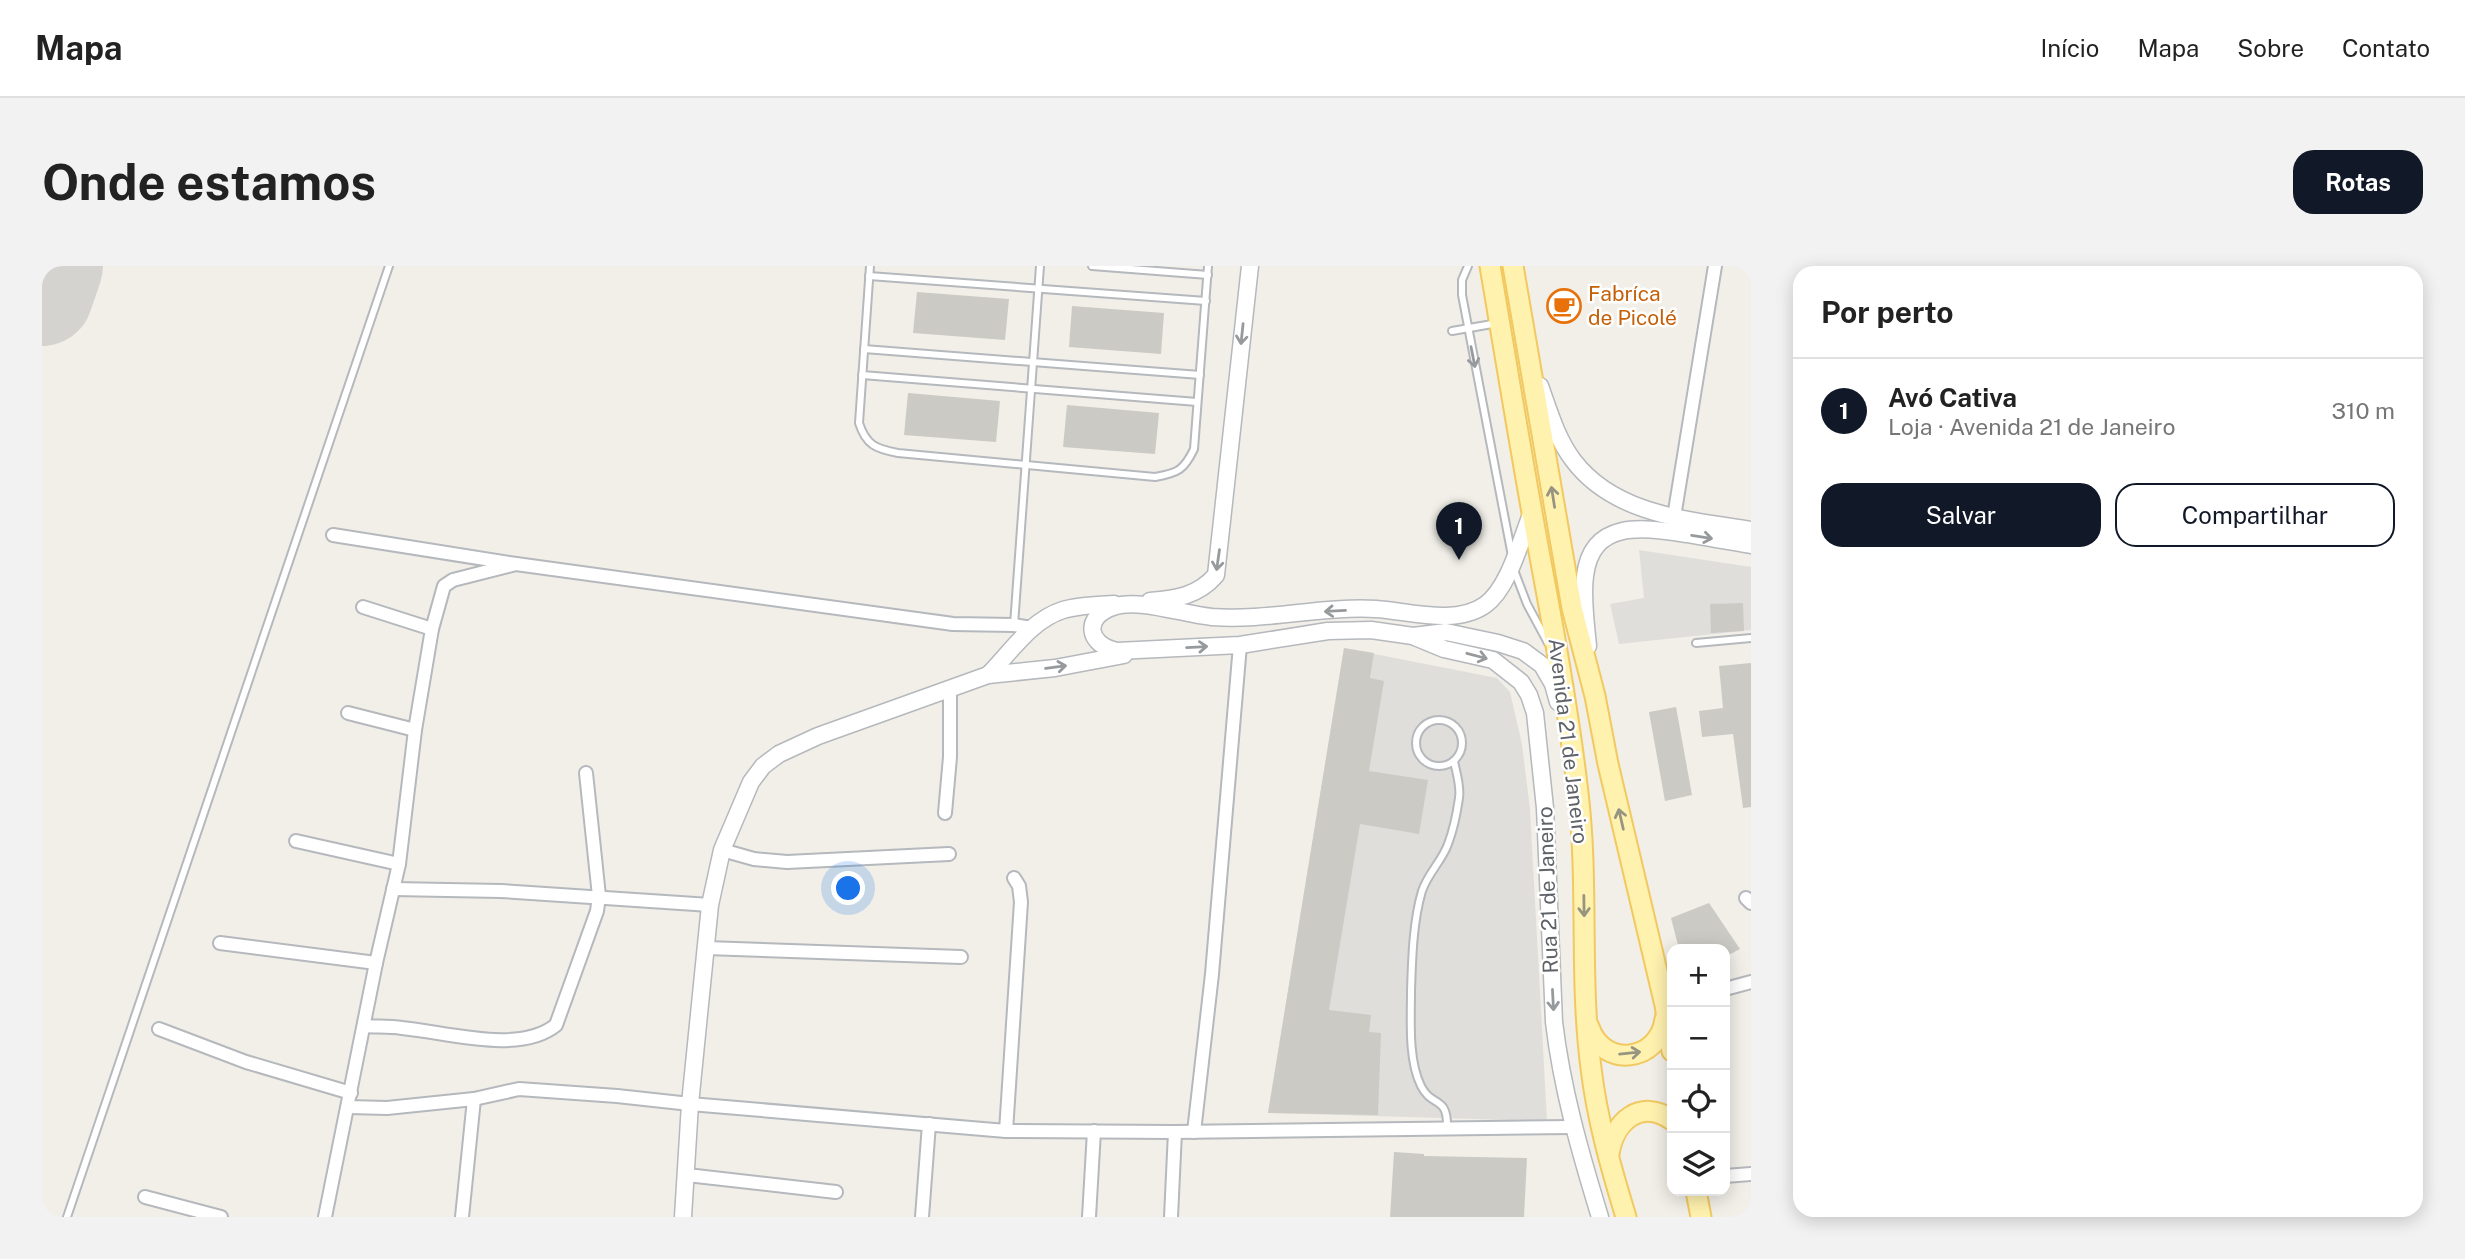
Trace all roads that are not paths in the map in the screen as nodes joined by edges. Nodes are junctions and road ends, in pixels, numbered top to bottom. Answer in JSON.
{"nodes":[{"id":1,"x":389,"y":266,"type":"edge"},
{"id":2,"x":870,"y":266,"type":"edge"},
{"id":3,"x":1040,"y":266,"type":"edge"},
{"id":4,"x":1092,"y":266,"type":"edge"},
{"id":5,"x":1208,"y":266,"type":"edge"},
{"id":6,"x":1250,"y":266,"type":"edge"},
{"id":7,"x":1468,"y":266,"type":"edge"},
{"id":8,"x":1490,"y":266,"type":"edge"},
{"id":9,"x":1513,"y":266,"type":"edge"},
{"id":10,"x":1715,"y":266,"type":"edge"},
{"id":11,"x":1208,"y":275,"type":"junction"},
{"id":12,"x":869,"y":276,"type":"junction"},
{"id":13,"x":1039,"y":288,"type":"junction"},
{"id":14,"x":1206,"y":301,"type":"junction"},
{"id":15,"x":1500,"y":323,"type":"junction"},
{"id":16,"x":1468,"y":328,"type":"junction"},
{"id":17,"x":1452,"y":331,"type":"dead end"},
{"id":18,"x":864,"y":349,"type":"junction"},
{"id":19,"x":1033,"y":362,"type":"junction"},
{"id":20,"x":1532,"y":364,"type":"junction"},
{"id":21,"x":862,"y":375,"type":"junction"},
{"id":22,"x":1200,"y":375,"type":"junction"},
{"id":23,"x":1031,"y":388,"type":"junction"},
{"id":24,"x":1198,"y":402,"type":"junction"},
{"id":25,"x":1026,"y":465,"type":"junction"},
{"id":26,"x":1532,"y":512,"type":"junction"},
{"id":27,"x":1674,"y":517,"type":"junction"},
{"id":28,"x":1751,"y":530,"type":"edge"},
{"id":29,"x":333,"y":535,"type":"dead end"},
{"id":30,"x":1751,"y":545,"type":"edge"},
{"id":31,"x":1513,"y":561,"type":"junction"},
{"id":32,"x":516,"y":564,"type":"junction"},
{"id":33,"x":1125,"y":603,"type":"junction"},
{"id":34,"x":363,"y":607,"type":"dead end"},
{"id":35,"x":1014,"y":625,"type":"junction"},
{"id":36,"x":1031,"y":628,"type":"junction"},
{"id":37,"x":432,"y":629,"type":"junction"},
{"id":38,"x":1413,"y":636,"type":"junction"},
{"id":39,"x":1751,"y":638,"type":"edge"},
{"id":40,"x":1696,"y":643,"type":"dead end"},
{"id":41,"x":1240,"y":645,"type":"junction"},
{"id":42,"x":1154,"y":650,"type":"junction"},
{"id":43,"x":1562,"y":669,"type":"junction"},
{"id":44,"x":988,"y":675,"type":"junction"},
{"id":45,"x":950,"y":689,"type":"junction"},
{"id":46,"x":1595,"y":696,"type":"junction"},
{"id":47,"x":348,"y":713,"type":"dead end"},
{"id":48,"x":415,"y":730,"type":"junction"},
{"id":49,"x":1454,"y":761,"type":"junction"},
{"id":50,"x":1574,"y":761,"type":"junction"},
{"id":51,"x":586,"y":773,"type":"dead end"},
{"id":52,"x":944,"y":813,"type":"dead end"},
{"id":53,"x":296,"y":841,"type":"dead end"},
{"id":54,"x":722,"y":850,"type":"junction"},
{"id":55,"x":949,"y":854,"type":"dead end"},
{"id":56,"x":399,"y":864,"type":"junction"},
{"id":57,"x":1014,"y":878,"type":"dead end"},
{"id":58,"x":393,"y":889,"type":"junction"},
{"id":59,"x":599,"y":896,"type":"junction"},
{"id":60,"x":710,"y":905,"type":"junction"},
{"id":61,"x":220,"y":943,"type":"dead end"},
{"id":62,"x":706,"y":948,"type":"junction"},
{"id":63,"x":961,"y":957,"type":"dead end"},
{"id":64,"x":376,"y":963,"type":"junction"},
{"id":65,"x":1751,"y":982,"type":"edge"},
{"id":66,"x":1730,"y":988,"type":"edge"},
{"id":67,"x":1667,"y":1008,"type":"edge"},
{"id":68,"x":1587,"y":1023,"type":"junction"},
{"id":69,"x":364,"y":1026,"type":"junction"},
{"id":70,"x":159,"y":1029,"type":"dead end"},
{"id":71,"x":351,"y":1093,"type":"junction"},
{"id":72,"x":474,"y":1099,"type":"junction"},
{"id":73,"x":690,"y":1104,"type":"junction"},
{"id":74,"x":348,"y":1107,"type":"junction"},
{"id":75,"x":1667,"y":1117,"type":"edge"},
{"id":76,"x":929,"y":1124,"type":"junction"},
{"id":77,"x":1572,"y":1126,"type":"junction"},
{"id":78,"x":1447,"y":1128,"type":"junction"},
{"id":79,"x":1006,"y":1131,"type":"junction"},
{"id":80,"x":1094,"y":1131,"type":"junction"},
{"id":81,"x":1175,"y":1132,"type":"junction"},
{"id":82,"x":1194,"y":1132,"type":"junction"},
{"id":83,"x":1608,"y":1157,"type":"junction"},
{"id":84,"x":1751,"y":1174,"type":"edge"},
{"id":85,"x":687,"y":1175,"type":"junction"},
{"id":86,"x":1730,"y":1176,"type":"edge"},
{"id":87,"x":836,"y":1192,"type":"dead end"},
{"id":88,"x":1697,"y":1196,"type":"edge"},
{"id":89,"x":145,"y":1197,"type":"dead end"},
{"id":90,"x":67,"y":1217,"type":"edge"},
{"id":91,"x":221,"y":1217,"type":"edge"},
{"id":92,"x":325,"y":1217,"type":"edge"},
{"id":93,"x":462,"y":1217,"type":"edge"},
{"id":94,"x":683,"y":1217,"type":"edge"},
{"id":95,"x":922,"y":1217,"type":"edge"},
{"id":96,"x":1089,"y":1217,"type":"edge"},
{"id":97,"x":1171,"y":1217,"type":"edge"},
{"id":98,"x":1600,"y":1217,"type":"edge"},
{"id":99,"x":1626,"y":1217,"type":"edge"},
{"id":100,"x":1701,"y":1217,"type":"edge"}],
"edges":[{"from":1,"to":90,"type":"lane"},
{"from":2,"to":12,"type":"lane"},
{"from":3,"to":13,"type":"lane"},
{"from":4,"to":11,"type":"lane"},
{"from":5,"to":11,"type":"lane"},
{"from":6,"to":33,"type":"street","one_way":true},
{"from":7,"to":16,"type":"lane"},
{"from":8,"to":15,"type":"main road","name":"Avenida 21 de Janeiro"},
{"from":9,"to":20,"type":"main road","name":"Avenida 21 de Janeiro"},
{"from":10,"to":27,"type":"street"},
{"from":11,"to":14,"type":"lane"},
{"from":12,"to":13,"type":"lane"},
{"from":12,"to":18,"type":"lane"},
{"from":13,"to":14,"type":"lane"},
{"from":13,"to":19,"type":"lane"},
{"from":14,"to":22,"type":"lane"},
{"from":15,"to":16,"type":"lane"},
{"from":15,"to":26,"type":"main road","name":"Avenida 21 de Janeiro"},
{"from":16,"to":17,"type":"lane"},
{"from":16,"to":31,"type":"lane","one_way":true},
{"from":18,"to":19,"type":"lane"},
{"from":18,"to":21,"type":"lane"},
{"from":19,"to":22,"type":"lane"},
{"from":19,"to":23,"type":"lane"},
{"from":20,"to":27,"type":"street"},
{"from":46,"to":20,"type":"main road","name":"Avenida 21 de Janeiro","one_way":true},
{"from":21,"to":23,"type":"lane"},
{"from":21,"to":25,"type":"lane"},
{"from":22,"to":24,"type":"lane"},
{"from":23,"to":24,"type":"lane"},
{"from":23,"to":25,"type":"lane"},
{"from":24,"to":25,"type":"lane"},
{"from":25,"to":35,"type":"lane"},
{"from":26,"to":31,"type":"street"},
{"from":26,"to":43,"type":"main road","name":"Avenida 21 de Janeiro"},
{"from":27,"to":28,"type":"street"},
{"from":29,"to":32,"type":"street"},
{"from":46,"to":30,"type":"street","one_way":true},
{"from":31,"to":33,"type":"street","one_way":true},
{"from":31,"to":43,"type":"lane"},
{"from":32,"to":35,"type":"street"},
{"from":32,"to":37,"type":"street"},
{"from":33,"to":36,"type":"street"},
{"from":33,"to":42,"type":"street"},
{"from":34,"to":37,"type":"street"},
{"from":35,"to":36,"type":"street"},
{"from":36,"to":44,"type":"street"},
{"from":37,"to":48,"type":"street"},
{"from":38,"to":41,"type":"street"},
{"from":38,"to":50,"type":"street"},
{"from":38,"to":77,"type":"street","name":"Rua 21 de Janeiro","one_way":true},
{"from":39,"to":40,"type":"lane"},
{"from":42,"to":41,"type":"street","one_way":true},
{"from":41,"to":82,"type":"street"},
{"from":44,"to":42,"type":"street","one_way":true},
{"from":43,"to":50,"type":"main road","name":"Avenida 21 de Janeiro"},
{"from":44,"to":45,"type":"street"},
{"from":45,"to":52,"type":"street"},
{"from":45,"to":54,"type":"street"},
{"from":67,"to":46,"type":"main road","name":"Avenida 21 de Janeiro","one_way":true},
{"from":47,"to":48,"type":"street"},
{"from":48,"to":56,"type":"street"},
{"from":49,"to":49,"type":"lane"},
{"from":49,"to":78,"type":"lane"},
{"from":50,"to":68,"type":"main road","name":"Avenida 21 de Janeiro","one_way":true},
{"from":51,"to":59,"type":"street"},
{"from":53,"to":56,"type":"street"},
{"from":54,"to":55,"type":"street"},
{"from":54,"to":60,"type":"street"},
{"from":56,"to":58,"type":"street"},
{"from":57,"to":79,"type":"street"},
{"from":58,"to":59,"type":"street"},
{"from":58,"to":64,"type":"street"},
{"from":59,"to":60,"type":"street"},
{"from":59,"to":69,"type":"street"},
{"from":60,"to":62,"type":"street"},
{"from":61,"to":64,"type":"street"},
{"from":62,"to":63,"type":"street"},
{"from":62,"to":73,"type":"street"},
{"from":64,"to":69,"type":"street"},
{"from":65,"to":66,"type":"street"},
{"from":68,"to":67,"type":"main road","one_way":true},
{"from":68,"to":83,"type":"main road","name":"Avenida 21 de Janeiro"},
{"from":69,"to":71,"type":"street"},
{"from":70,"to":71,"type":"street"},
{"from":71,"to":74,"type":"street"},
{"from":72,"to":73,"type":"street"},
{"from":72,"to":74,"type":"street"},
{"from":72,"to":93,"type":"street"},
{"from":73,"to":76,"type":"street"},
{"from":73,"to":85,"type":"street"},
{"from":74,"to":92,"type":"street"},
{"from":75,"to":83,"type":"main road"},
{"from":76,"to":79,"type":"street"},
{"from":76,"to":95,"type":"street"},
{"from":77,"to":78,"type":"street"},
{"from":77,"to":98,"type":"street","name":"Rua 21 de Janeiro"},
{"from":78,"to":82,"type":"street"},
{"from":79,"to":80,"type":"street"},
{"from":80,"to":81,"type":"street"},
{"from":80,"to":96,"type":"street"},
{"from":81,"to":82,"type":"street"},
{"from":81,"to":97,"type":"street"},
{"from":83,"to":99,"type":"main road","name":"Avenida 21 de Janeiro"},
{"from":84,"to":86,"type":"street"},
{"from":85,"to":87,"type":"street"},
{"from":85,"to":94,"type":"street"},
{"from":88,"to":100,"type":"main road"},
{"from":89,"to":91,"type":"street"}]}
